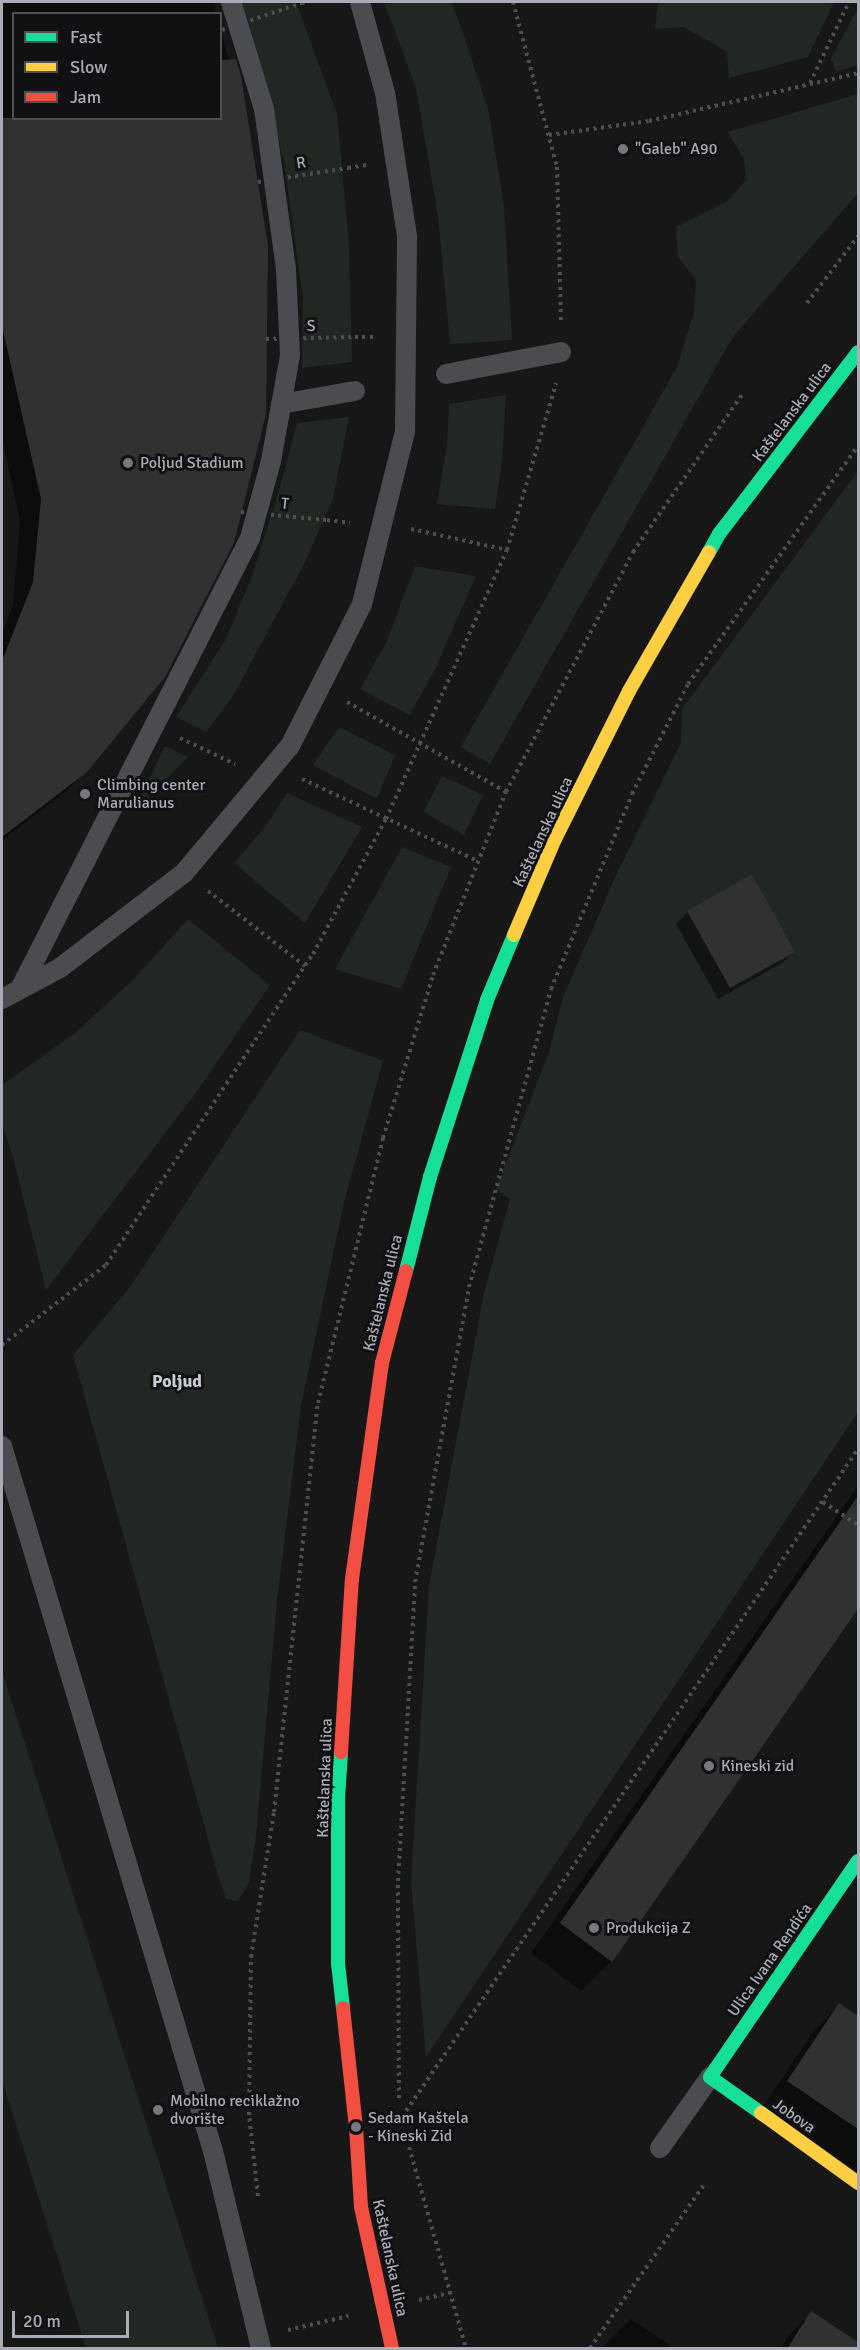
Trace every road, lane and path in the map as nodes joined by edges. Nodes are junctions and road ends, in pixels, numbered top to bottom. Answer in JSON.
{"nodes":[{"id":1,"x":231,"y":2,"type":"edge"},
{"id":2,"x":304,"y":2,"type":"edge"},
{"id":3,"x":360,"y":2,"type":"edge"},
{"id":4,"x":513,"y":2,"type":"edge"},
{"id":5,"x":849,"y":2,"type":"edge"},
{"id":6,"x":222,"y":30,"type":"dead end"},
{"id":7,"x":858,"y":73,"type":"edge"},
{"id":8,"x":810,"y":84,"type":"junction"},
{"id":9,"x":549,"y":135,"type":"junction"},
{"id":10,"x":348,"y":168,"type":"dead end"},
{"id":11,"x":258,"y":182,"type":"dead end"},
{"id":12,"x":858,"y":236,"type":"edge"},
{"id":13,"x":807,"y":303,"type":"dead end"},
{"id":14,"x":355,"y":337,"type":"dead end"},
{"id":15,"x":266,"y":339,"type":"dead end"},
{"id":16,"x":561,"y":352,"type":"junction"},
{"id":17,"x":858,"y":352,"type":"edge"},
{"id":18,"x":446,"y":374,"type":"dead end"},
{"id":19,"x":355,"y":391,"type":"dead end"},
{"id":20,"x":281,"y":404,"type":"junction"},
{"id":21,"x":858,"y":446,"type":"edge"},
{"id":22,"x":241,"y":512,"type":"dead end"},
{"id":23,"x":327,"y":520,"type":"dead end"},
{"id":24,"x":382,"y":523,"type":"junction"},
{"id":25,"x":507,"y":550,"type":"junction"},
{"id":26,"x":320,"y":687,"type":"junction"},
{"id":27,"x":418,"y":744,"type":"junction"},
{"id":28,"x":197,"y":745,"type":"dead end"},
{"id":29,"x":268,"y":772,"type":"junction"},
{"id":30,"x":506,"y":792,"type":"dead end"},
{"id":31,"x":386,"y":819,"type":"junction"},
{"id":32,"x":478,"y":861,"type":"dead end"},
{"id":33,"x":184,"y":873,"type":"junction"},
{"id":34,"x":306,"y":966,"type":"junction"},
{"id":35,"x":20,"y":989,"type":"junction"},
{"id":36,"x":2,"y":999,"type":"edge"},
{"id":37,"x":2,"y":1345,"type":"edge"},
{"id":38,"x":2,"y":1446,"type":"edge"},
{"id":39,"x":858,"y":1449,"type":"edge"},
{"id":40,"x":823,"y":1502,"type":"junction"},
{"id":41,"x":858,"y":1525,"type":"edge"},
{"id":42,"x":858,"y":1861,"type":"edge"},
{"id":43,"x":710,"y":2077,"type":"junction"},
{"id":44,"x":399,"y":2098,"type":"dead end"},
{"id":45,"x":402,"y":2117,"type":"dead end"},
{"id":46,"x":407,"y":2140,"type":"dead end"},
{"id":47,"x":660,"y":2148,"type":"dead end"},
{"id":48,"x":858,"y":2182,"type":"edge"},
{"id":49,"x":703,"y":2186,"type":"dead end"},
{"id":50,"x":261,"y":2349,"type":"edge"},
{"id":51,"x":392,"y":2349,"type":"edge"},
{"id":52,"x":466,"y":2349,"type":"edge"},
{"id":53,"x":590,"y":2349,"type":"edge"}],
"edges":[{"from":1,"to":20,"type":"lane"},
{"from":2,"to":6,"type":"path","bridge":true},
{"from":3,"to":24,"type":"lane"},
{"from":4,"to":9,"type":"path"},
{"from":5,"to":8,"type":"path"},
{"from":7,"to":8,"type":"path"},
{"from":8,"to":9,"type":"path"},
{"from":9,"to":16,"type":"path"},
{"from":10,"to":11,"type":"path","name":"R","bridge":true},
{"from":12,"to":13,"type":"path"},
{"from":14,"to":15,"type":"path","name":"S","bridge":true},
{"from":16,"to":18,"type":"lane"},
{"from":16,"to":25,"type":"path"},
{"from":17,"to":51,"type":"main road","name":"Kaštelanska ulica"},
{"from":19,"to":20,"type":"lane"},
{"from":20,"to":35,"type":"lane"},
{"from":21,"to":44,"type":"path"},
{"from":22,"to":23,"type":"path","name":"T","bridge":true},
{"from":24,"to":25,"type":"path"},
{"from":24,"to":26,"type":"lane"},
{"from":25,"to":27,"type":"path"},
{"from":26,"to":27,"type":"path"},
{"from":26,"to":29,"type":"lane"},
{"from":27,"to":30,"type":"path"},
{"from":27,"to":31,"type":"path"},
{"from":28,"to":29,"type":"path"},
{"from":29,"to":31,"type":"path"},
{"from":29,"to":33,"type":"lane"},
{"from":31,"to":32,"type":"path"},
{"from":31,"to":34,"type":"path"},
{"from":33,"to":34,"type":"path"},
{"from":33,"to":35,"type":"lane"},
{"from":34,"to":37,"type":"path"},
{"from":35,"to":36,"type":"lane"},
{"from":38,"to":50,"type":"lane"},
{"from":39,"to":40,"type":"path"},
{"from":40,"to":41,"type":"path"},
{"from":40,"to":45,"type":"path"},
{"from":42,"to":43,"type":"main road","name":"Ulica Ivana Rendića"},
{"from":43,"to":47,"type":"lane"},
{"from":43,"to":48,"type":"main road","name":"Jobova"},
{"from":46,"to":52,"type":"path"},
{"from":49,"to":53,"type":"path"}]}
